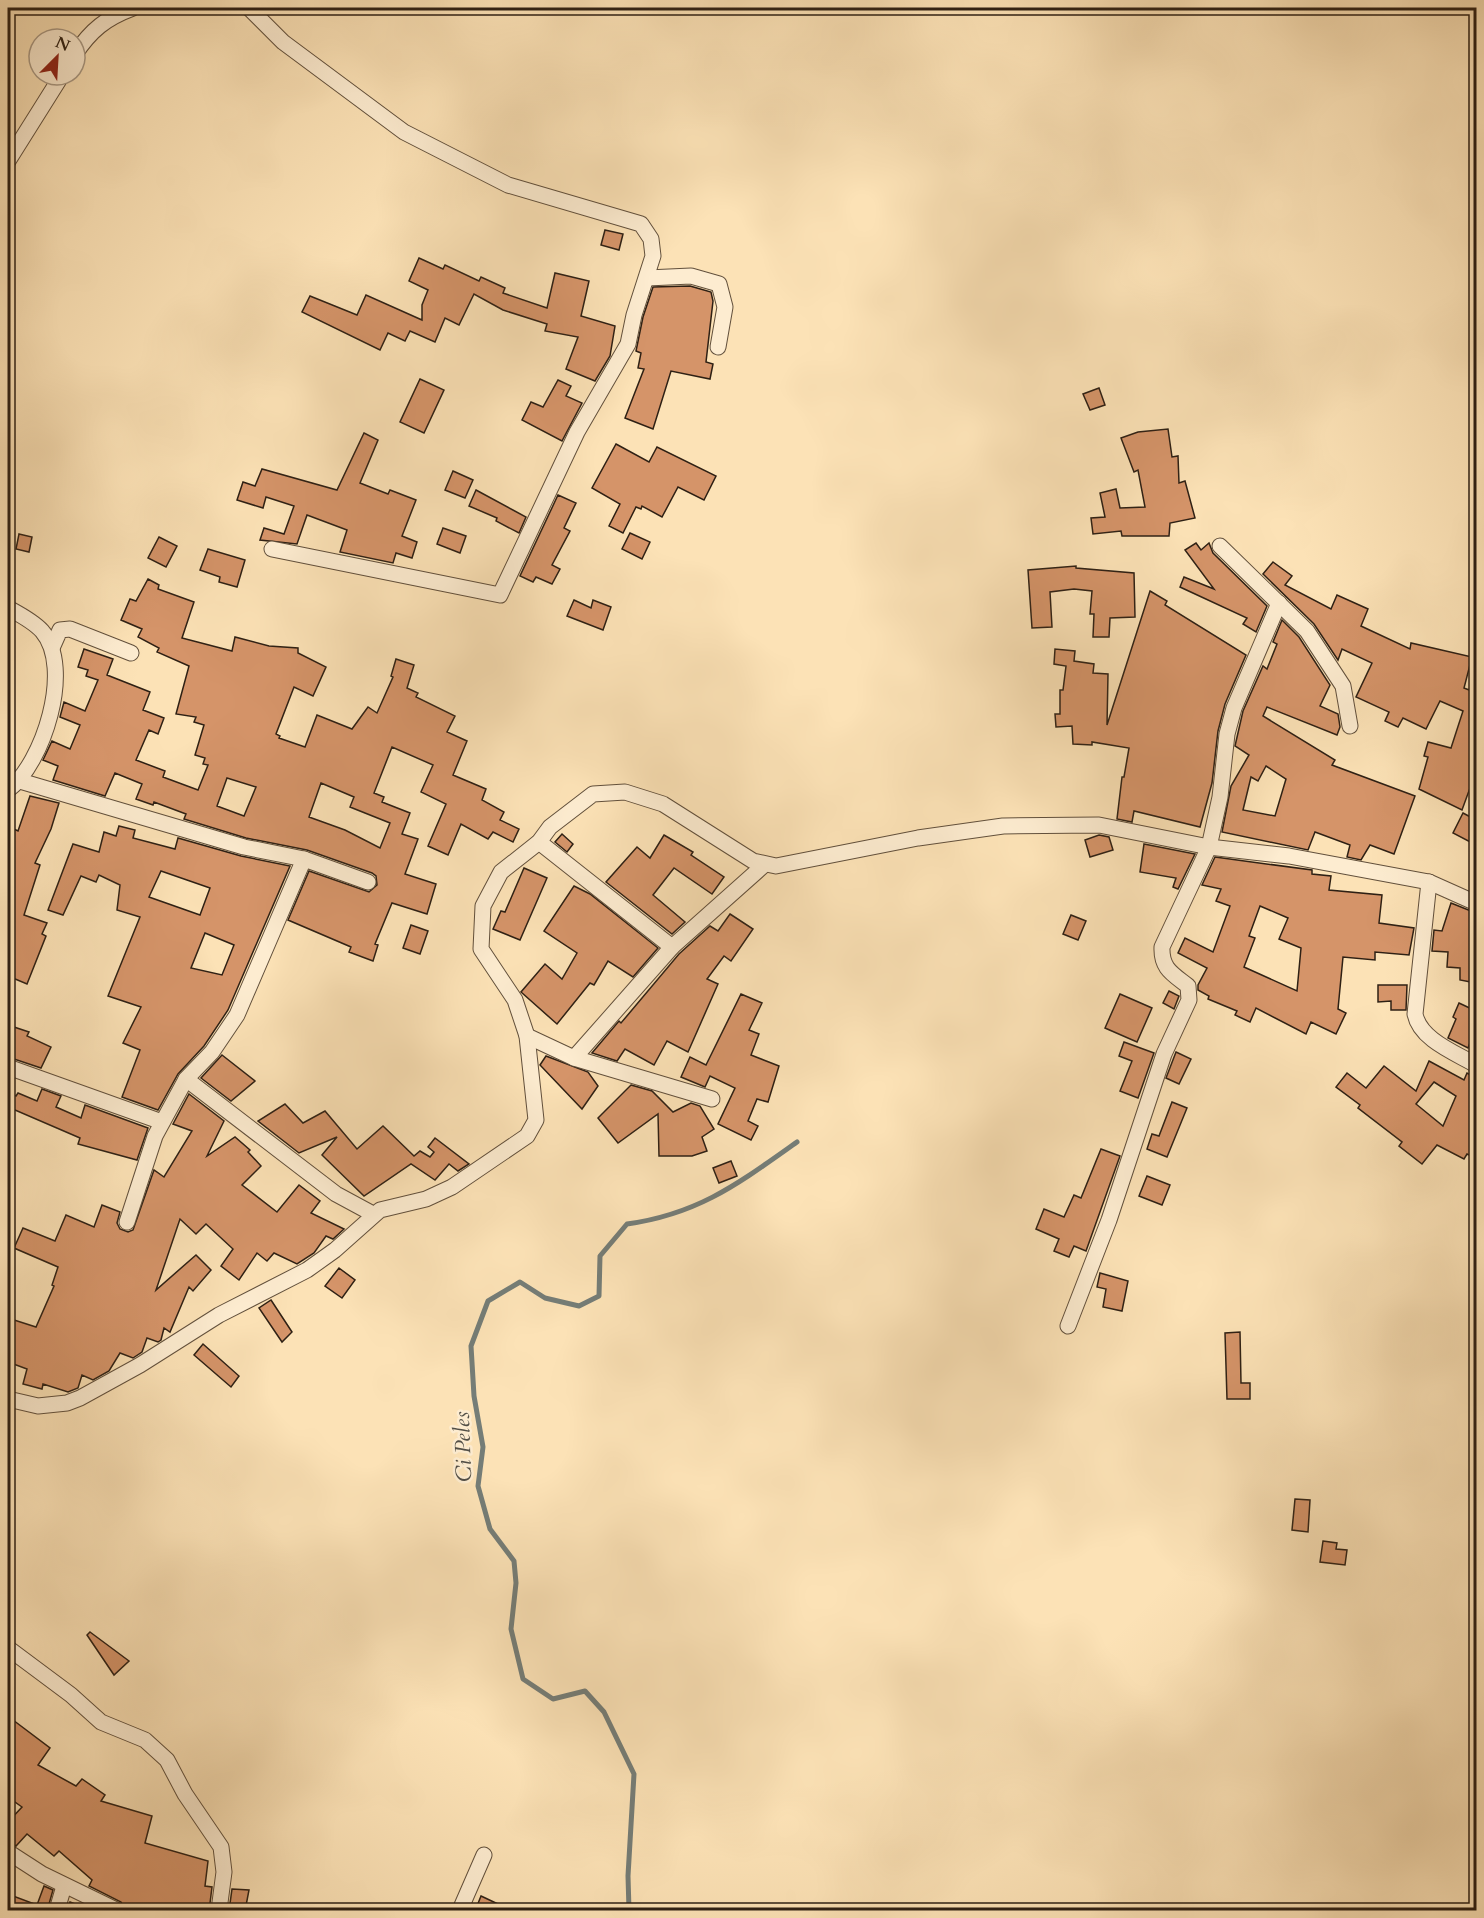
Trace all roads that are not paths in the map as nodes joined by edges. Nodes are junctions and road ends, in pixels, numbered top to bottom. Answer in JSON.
{"nodes":[{"id":1,"x":133,"y":8,"type":"edge"},
{"id":2,"x":249,"y":8,"type":"edge"},
{"id":3,"x":87,"y":36,"type":"edge"},
{"id":4,"x":54,"y":87,"type":"edge"},
{"id":5,"x":8,"y":160,"type":"edge"},
{"id":6,"x":647,"y":278,"type":"junction"},
{"id":7,"x":718,"y":347,"type":"dead end"},
{"id":8,"x":1220,"y":546,"type":"dead end"},
{"id":9,"x":272,"y":549,"type":"dead end"},
{"id":10,"x":1279,"y":603,"type":"junction"},
{"id":11,"x":8,"y":608,"type":"edge"},
{"id":12,"x":52,"y":648,"type":"junction"},
{"id":13,"x":131,"y":653,"type":"dead end"},
{"id":14,"x":1350,"y":726,"type":"dead end"},
{"id":15,"x":20,"y":781,"type":"junction"},
{"id":16,"x":8,"y":790,"type":"edge"},
{"id":17,"x":539,"y":842,"type":"junction"},
{"id":18,"x":1209,"y":847,"type":"junction"},
{"id":19,"x":304,"y":859,"type":"junction"},
{"id":20,"x":764,"y":865,"type":"junction"},
{"id":21,"x":368,"y":882,"type":"dead end"},
{"id":22,"x":1429,"y":882,"type":"junction"},
{"id":23,"x":1476,"y":903,"type":"edge"},
{"id":24,"x":672,"y":947,"type":"junction"},
{"id":25,"x":527,"y":1036,"type":"junction"},
{"id":26,"x":574,"y":1058,"type":"junction"},
{"id":27,"x":1476,"y":1065,"type":"edge"},
{"id":28,"x":8,"y":1067,"type":"edge"},
{"id":29,"x":186,"y":1079,"type":"junction"},
{"id":30,"x":712,"y":1099,"type":"dead end"},
{"id":31,"x":162,"y":1122,"type":"junction"},
{"id":32,"x":373,"y":1214,"type":"junction"},
{"id":33,"x":127,"y":1222,"type":"dead end"},
{"id":34,"x":1068,"y":1326,"type":"dead end"},
{"id":35,"x":8,"y":1399,"type":"edge"},
{"id":36,"x":8,"y":1648,"type":"edge"},
{"id":37,"x":8,"y":1852,"type":"edge"},
{"id":38,"x":484,"y":1855,"type":"dead end"},
{"id":39,"x":64,"y":1886,"type":"junction"},
{"id":40,"x":57,"y":1911,"type":"edge"},
{"id":41,"x":116,"y":1911,"type":"edge"},
{"id":42,"x":219,"y":1911,"type":"edge"},
{"id":43,"x":460,"y":1911,"type":"edge"}],
"edges":[{"from":1,"to":3,"type":"street"},
{"from":2,"to":6,"type":"street"},
{"from":4,"to":5,"type":"street"},
{"from":6,"to":7,"type":"street"},
{"from":6,"to":9,"type":"street"},
{"from":8,"to":10,"type":"street"},
{"from":10,"to":14,"type":"street"},
{"from":10,"to":18,"type":"street"},
{"from":11,"to":12,"type":"street"},
{"from":12,"to":13,"type":"street"},
{"from":12,"to":15,"type":"street"},
{"from":15,"to":16,"type":"street"},
{"from":15,"to":19,"type":"street"},
{"from":17,"to":20,"type":"street"},
{"from":17,"to":24,"type":"street"},
{"from":17,"to":25,"type":"street"},
{"from":18,"to":20,"type":"street"},
{"from":18,"to":22,"type":"street"},
{"from":18,"to":34,"type":"street"},
{"from":19,"to":21,"type":"street"},
{"from":19,"to":29,"type":"street"},
{"from":20,"to":24,"type":"street"},
{"from":22,"to":23,"type":"street"},
{"from":22,"to":27,"type":"street"},
{"from":24,"to":26,"type":"street"},
{"from":25,"to":26,"type":"street"},
{"from":25,"to":32,"type":"street"},
{"from":26,"to":30,"type":"street"},
{"from":28,"to":31,"type":"street"},
{"from":29,"to":31,"type":"street"},
{"from":29,"to":32,"type":"street"},
{"from":31,"to":33,"type":"street"},
{"from":32,"to":35,"type":"street"},
{"from":36,"to":42,"type":"street"},
{"from":37,"to":39,"type":"street"},
{"from":38,"to":43,"type":"street"},
{"from":39,"to":40,"type":"street"},
{"from":39,"to":41,"type":"street"}]}
